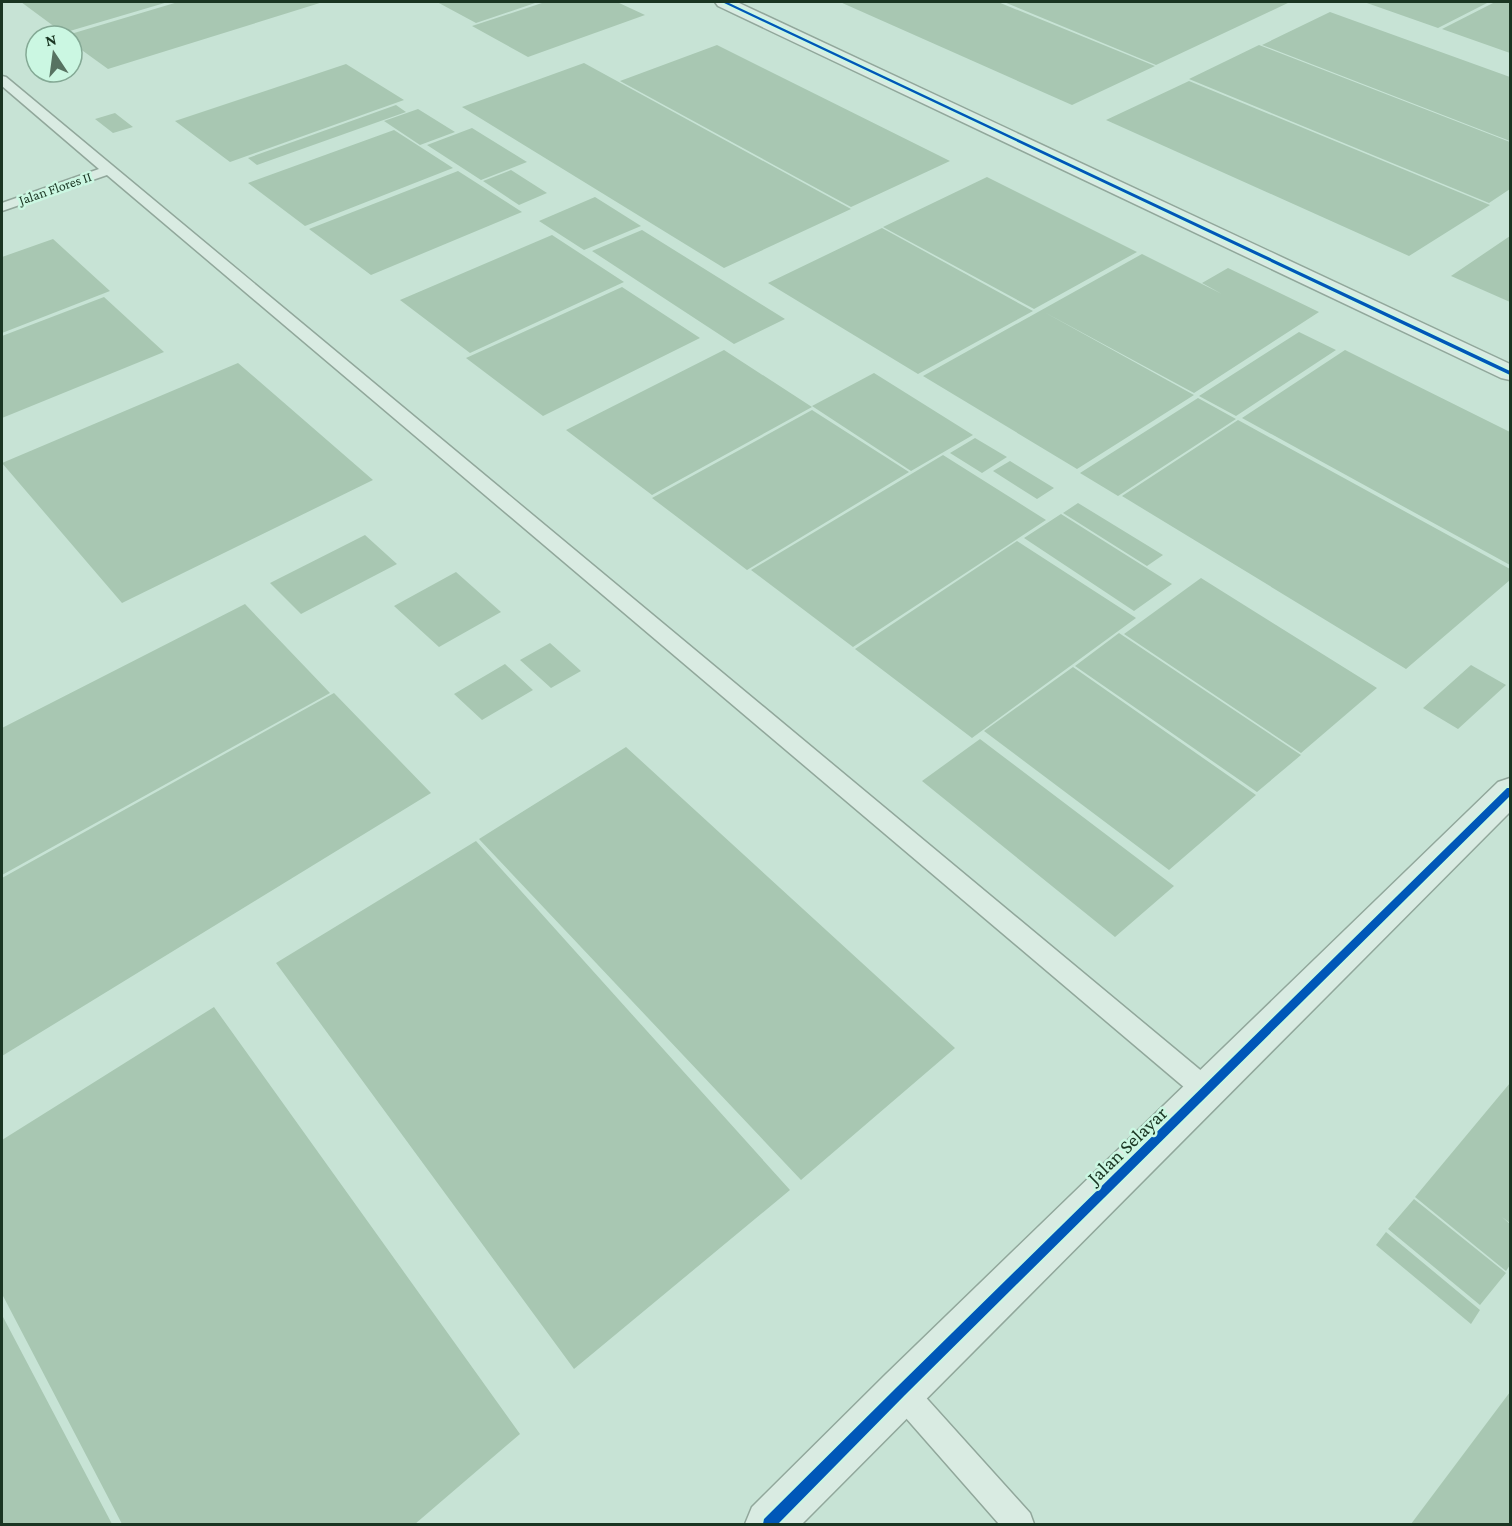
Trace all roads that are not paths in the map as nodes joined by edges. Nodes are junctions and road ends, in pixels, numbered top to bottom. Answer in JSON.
{"nodes":[{"id":1,"x":724,"y":2,"type":"edge"},
{"id":2,"x":2,"y":80,"type":"edge"},
{"id":3,"x":108,"y":170,"type":"junction"},
{"id":4,"x":2,"y":207,"type":"edge"},
{"id":5,"x":1510,"y":373,"type":"edge"},
{"id":6,"x":1510,"y":791,"type":"edge"},
{"id":7,"x":1207,"y":1091,"type":"junction"},
{"id":8,"x":901,"y":1391,"type":"junction"},
{"id":9,"x":769,"y":1524,"type":"edge"},
{"id":10,"x":1019,"y":1524,"type":"edge"}],
"edges":[{"from":1,"to":5,"type":"street"},
{"from":2,"to":3,"type":"lane"},
{"from":3,"to":4,"type":"lane","name":"Jalan Flores II"},
{"from":3,"to":7,"type":"lane"},
{"from":6,"to":7,"type":"street","name":"Jalan Selayar"},
{"from":7,"to":8,"type":"street","name":"Jalan Selayar"},
{"from":8,"to":9,"type":"street","name":"Jalan Selayar"},
{"from":8,"to":10,"type":"lane"}]}
